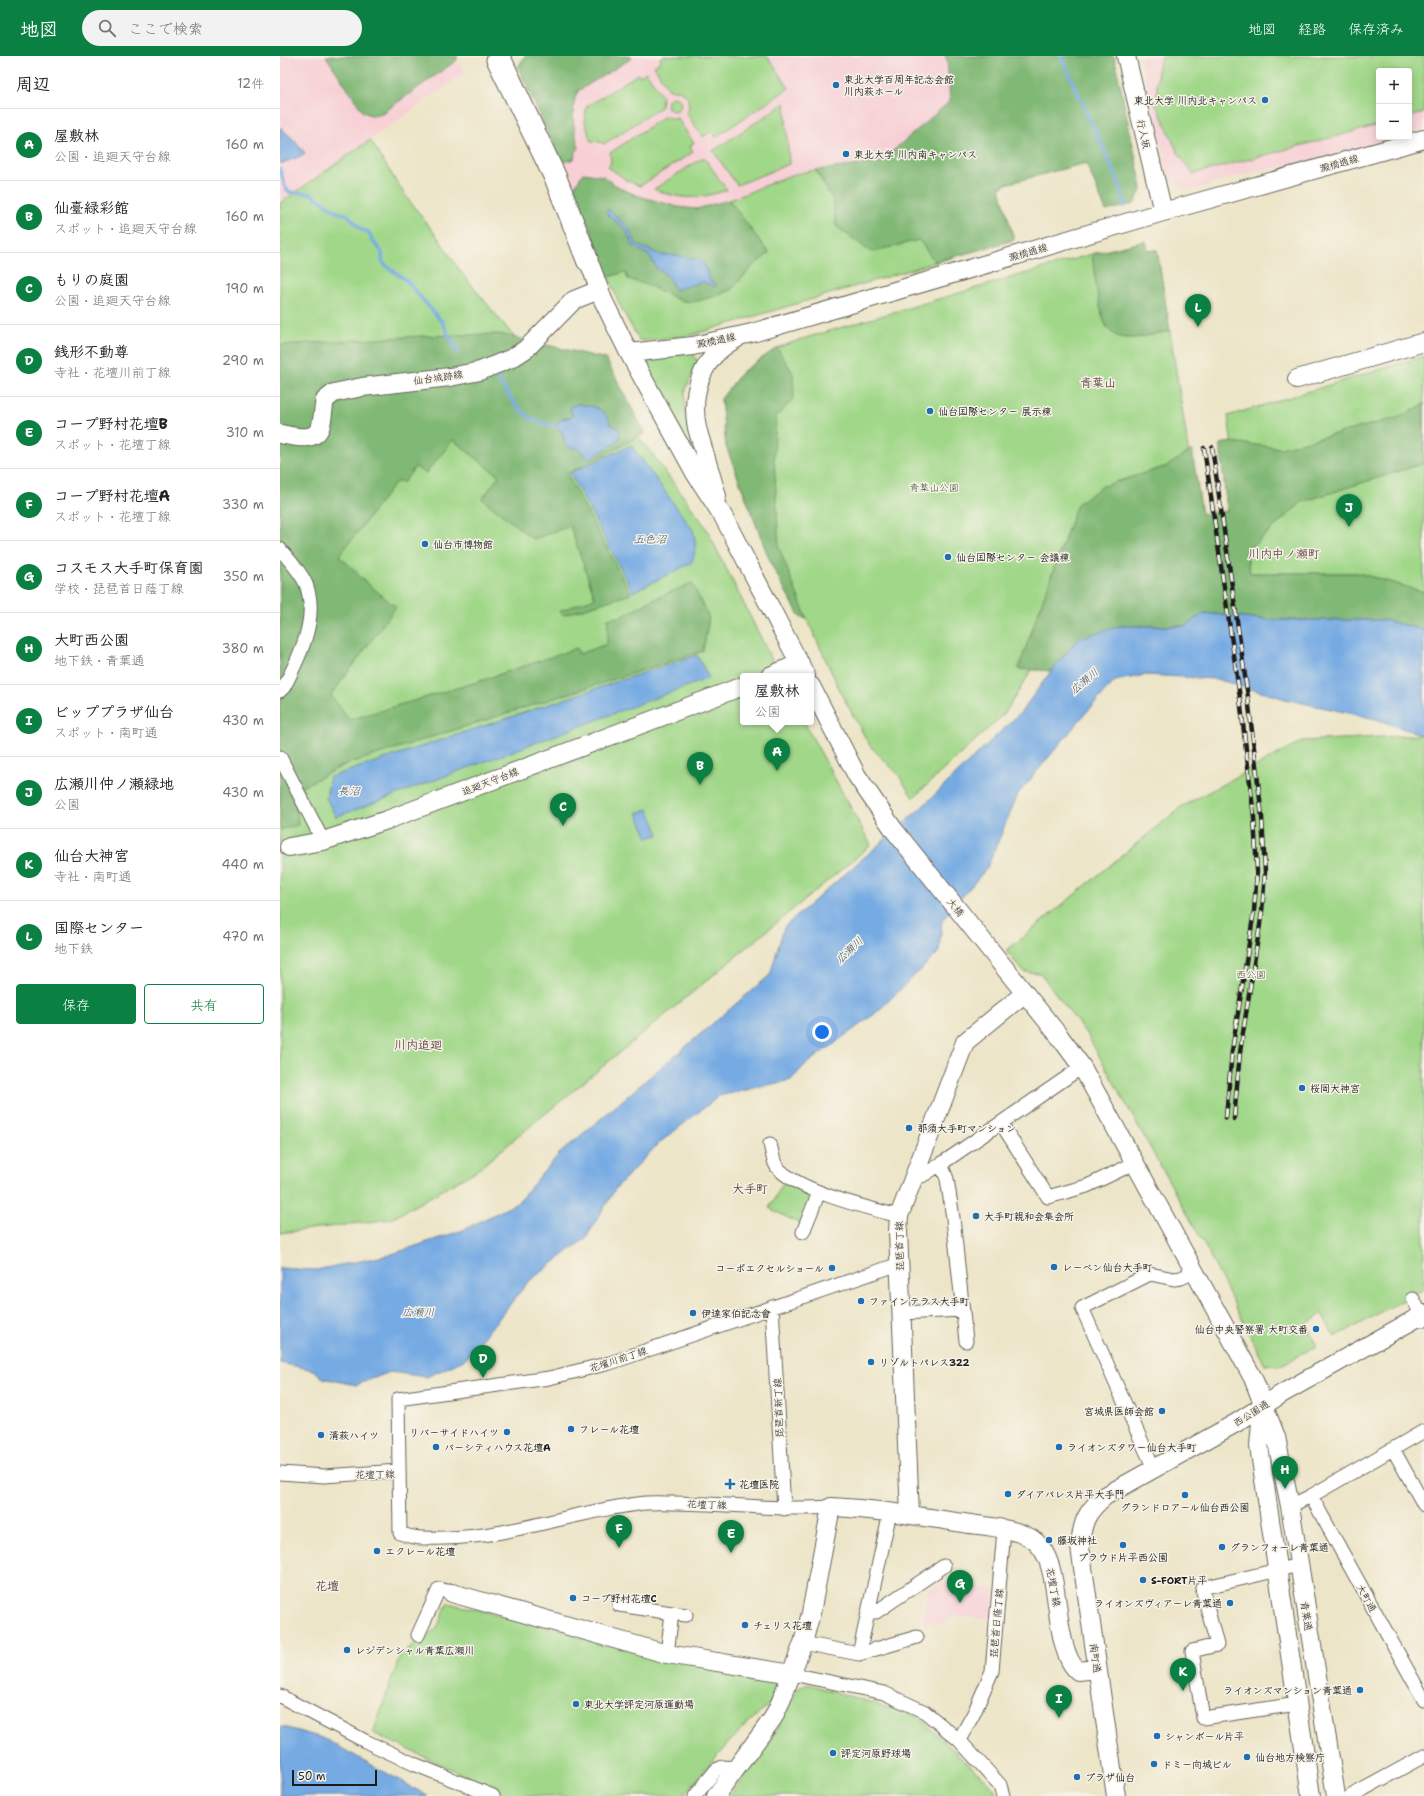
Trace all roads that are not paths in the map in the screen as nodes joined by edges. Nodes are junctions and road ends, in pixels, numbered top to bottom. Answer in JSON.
{"nodes":[{"id":1,"x":1126,"y":56,"type":"edge"},
{"id":2,"x":497,"y":57,"type":"edge"},
{"id":3,"x":1424,"y":139,"type":"edge"},
{"id":4,"x":1163,"y":212,"type":"junction"},
{"id":5,"x":591,"y":267,"type":"joint"},
{"id":6,"x":599,"y":290,"type":"junction"},
{"id":7,"x":752,"y":333,"type":"junction"},
{"id":8,"x":1424,"y":342,"type":"edge"},
{"id":9,"x":629,"y":353,"type":"junction"},
{"id":10,"x":1297,"y":379,"type":"dead end"},
{"id":11,"x":280,"y":434,"type":"edge"},
{"id":12,"x":723,"y":516,"type":"junction"},
{"id":13,"x":280,"y":549,"type":"edge"},
{"id":14,"x":803,"y":670,"type":"edge"},
{"id":15,"x":786,"y":673,"type":"edge"},
{"id":16,"x":740,"y":687,"type":"edge"},
{"id":17,"x":280,"y":691,"type":"edge"},
{"id":18,"x":814,"y":692,"type":"edge"},
{"id":19,"x":280,"y":758,"type":"edge"},
{"id":20,"x":323,"y":841,"type":"junction"},
{"id":21,"x":285,"y":848,"type":"edge"},
{"id":22,"x":1022,"y":989,"type":"junction"},
{"id":23,"x":1082,"y":1067,"type":"junction"},
{"id":24,"x":1001,"y":1123,"type":"junction"},
{"id":25,"x":770,"y":1144,"type":"dead end"},
{"id":26,"x":1135,"y":1163,"type":"junction"},
{"id":27,"x":941,"y":1164,"type":"junction"},
{"id":28,"x":914,"y":1178,"type":"junction"},
{"id":29,"x":819,"y":1192,"type":"junction"},
{"id":30,"x":899,"y":1216,"type":"junction"},
{"id":31,"x":803,"y":1232,"type":"dead end"},
{"id":32,"x":899,"y":1264,"type":"junction"},
{"id":33,"x":1194,"y":1272,"type":"junction"},
{"id":34,"x":1413,"y":1300,"type":"dead end"},
{"id":35,"x":772,"y":1307,"type":"junction"},
{"id":36,"x":963,"y":1310,"type":"junction"},
{"id":37,"x":902,"y":1313,"type":"junction"},
{"id":38,"x":1423,"y":1316,"type":"edge"},
{"id":39,"x":966,"y":1341,"type":"dead end"},
{"id":40,"x":1262,"y":1406,"type":"junction"},
{"id":41,"x":1424,"y":1431,"type":"edge"},
{"id":42,"x":1393,"y":1449,"type":"junction"},
{"id":43,"x":1154,"y":1469,"type":"junction"},
{"id":44,"x":280,"y":1472,"type":"edge"},
{"id":45,"x":399,"y":1472,"type":"junction"},
{"id":46,"x":1311,"y":1496,"type":"junction"},
{"id":47,"x":1424,"y":1505,"type":"edge"},
{"id":48,"x":1290,"y":1506,"type":"junction"},
{"id":49,"x":831,"y":1507,"type":"junction"},
{"id":50,"x":784,"y":1509,"type":"junction"},
{"id":51,"x":890,"y":1512,"type":"junction"},
{"id":52,"x":910,"y":1515,"type":"junction"},
{"id":53,"x":1084,"y":1520,"type":"joint"},
{"id":54,"x":1004,"y":1530,"type":"junction"},
{"id":55,"x":1299,"y":1565,"type":"junction"},
{"id":56,"x":944,"y":1566,"type":"dead end"},
{"id":57,"x":1277,"y":1570,"type":"junction"},
{"id":58,"x":452,"y":1593,"type":"joint"},
{"id":59,"x":619,"y":1605,"type":"dead end"},
{"id":60,"x":868,"y":1612,"type":"junction"},
{"id":61,"x":672,"y":1613,"type":"junction"},
{"id":62,"x":686,"y":1615,"type":"dead end"},
{"id":63,"x":418,"y":1635,"type":"dead end"},
{"id":64,"x":917,"y":1637,"type":"dead end"},
{"id":65,"x":803,"y":1643,"type":"junction"},
{"id":66,"x":667,"y":1654,"type":"junction"},
{"id":67,"x":859,"y":1654,"type":"junction"},
{"id":68,"x":1097,"y":1669,"type":"junction"},
{"id":69,"x":792,"y":1674,"type":"junction"},
{"id":70,"x":280,"y":1696,"type":"edge"},
{"id":71,"x":1424,"y":1700,"type":"edge"},
{"id":72,"x":1297,"y":1704,"type":"junction"},
{"id":73,"x":959,"y":1740,"type":"junction"},
{"id":74,"x":1424,"y":1756,"type":"edge"},
{"id":75,"x":736,"y":1768,"type":"junction"},
{"id":76,"x":493,"y":1796,"type":"edge"},
{"id":77,"x":695,"y":1796,"type":"edge"},
{"id":78,"x":716,"y":1796,"type":"edge"},
{"id":79,"x":1003,"y":1796,"type":"edge"},
{"id":80,"x":1116,"y":1796,"type":"edge"},
{"id":81,"x":1311,"y":1796,"type":"edge"},
{"id":82,"x":1336,"y":1796,"type":"edge"},
{"id":83,"x":1351,"y":1796,"type":"edge"}],
"edges":[{"from":1,"to":4,"type":"street","name":"行人坂"},
{"from":2,"to":5,"type":"street"},
{"from":3,"to":4,"type":"street","name":"澱橋通線"},
{"from":4,"to":7,"type":"street","name":"澱橋通線"},
{"from":5,"to":6,"type":"street"},
{"from":6,"to":9,"type":"street"},
{"from":6,"to":11,"type":"street","name":"仙台城跡線"},
{"from":7,"to":9,"type":"street","name":"澱橋通線"},
{"from":7,"to":12,"type":"street"},
{"from":8,"to":10,"type":"street"},
{"from":9,"to":12,"type":"street"},
{"from":12,"to":14,"type":"street"},
{"from":13,"to":17,"type":"street"},
{"from":14,"to":15,"type":"street"},
{"from":16,"to":20,"type":"street","name":"追廻天守台線"},
{"from":18,"to":22,"type":"street","name":"大橋"},
{"from":19,"to":20,"type":"street"},
{"from":20,"to":21,"type":"street","name":"追廻天守台線"},
{"from":22,"to":23,"type":"street","name":"大橋"},
{"from":22,"to":28,"type":"street","name":"琵琶首丁線"},
{"from":23,"to":24,"type":"street"},
{"from":23,"to":26,"type":"street","name":"大橋"},
{"from":24,"to":26,"type":"street"},
{"from":24,"to":27,"type":"street"},
{"from":25,"to":29,"type":"street"},
{"from":26,"to":33,"type":"street","name":"大橋"},
{"from":27,"to":28,"type":"street"},
{"from":27,"to":36,"type":"street"},
{"from":28,"to":30,"type":"street","name":"琵琶首丁線"},
{"from":29,"to":30,"type":"street"},
{"from":29,"to":31,"type":"street"},
{"from":30,"to":32,"type":"street","name":"琵琶首丁線"},
{"from":32,"to":35,"type":"street","name":"花壇川前丁線"},
{"from":32,"to":37,"type":"street","name":"琵琶首丁線"},
{"from":33,"to":40,"type":"street","name":"大橋"},
{"from":33,"to":43,"type":"street"},
{"from":34,"to":38,"type":"street"},
{"from":35,"to":45,"type":"street","name":"花壇川前丁線"},
{"from":35,"to":50,"type":"street","name":"琵琶首新丁線"},
{"from":36,"to":37,"type":"street"},
{"from":36,"to":39,"type":"street"},
{"from":37,"to":52,"type":"street","name":"琵琶首丁線"},
{"from":38,"to":40,"type":"street","name":"西公園通"},
{"from":40,"to":43,"type":"street","name":"西公園通"},
{"from":40,"to":48,"type":"street","name":"青葉通"},
{"from":40,"to":57,"type":"street"},
{"from":41,"to":42,"type":"street"},
{"from":42,"to":46,"type":"street"},
{"from":42,"to":47,"type":"street"},
{"from":43,"to":53,"type":"street","name":"西公園通"},
{"from":44,"to":45,"type":"street","name":"花壇丁線"},
{"from":45,"to":50,"type":"street","name":"花壇丁線"},
{"from":46,"to":48,"type":"street"},
{"from":46,"to":71,"type":"street","name":"大町通"},
{"from":48,"to":55,"type":"street","name":"青葉通"},
{"from":49,"to":50,"type":"street","name":"花壇丁線"},
{"from":49,"to":51,"type":"street","name":"花壇丁線"},
{"from":49,"to":65,"type":"street"},
{"from":51,"to":52,"type":"street","name":"花壇丁線"},
{"from":51,"to":60,"type":"street"},
{"from":52,"to":54,"type":"street","name":"花壇丁線"},
{"from":53,"to":68,"type":"street","name":"南町通"},
{"from":54,"to":68,"type":"street","name":"花壇丁線"},
{"from":54,"to":73,"type":"street","name":"琵琶首日蔭丁線"},
{"from":55,"to":57,"type":"street"},
{"from":55,"to":82,"type":"street","name":"青葉通"},
{"from":56,"to":60,"type":"street"},
{"from":57,"to":72,"type":"street"},
{"from":57,"to":72,"type":"street"},
{"from":58,"to":63,"type":"street"},
{"from":58,"to":66,"type":"street"},
{"from":59,"to":61,"type":"street"},
{"from":60,"to":67,"type":"street"},
{"from":61,"to":62,"type":"street"},
{"from":61,"to":66,"type":"street"},
{"from":64,"to":67,"type":"street"},
{"from":65,"to":67,"type":"street"},
{"from":65,"to":69,"type":"street"},
{"from":66,"to":69,"type":"street"},
{"from":68,"to":80,"type":"street","name":"南町通"},
{"from":69,"to":73,"type":"street"},
{"from":69,"to":75,"type":"street"},
{"from":70,"to":76,"type":"street"},
{"from":72,"to":81,"type":"street"},
{"from":73,"to":79,"type":"street"},
{"from":74,"to":83,"type":"street"},
{"from":75,"to":77,"type":"street"},
{"from":75,"to":78,"type":"street"}]}
